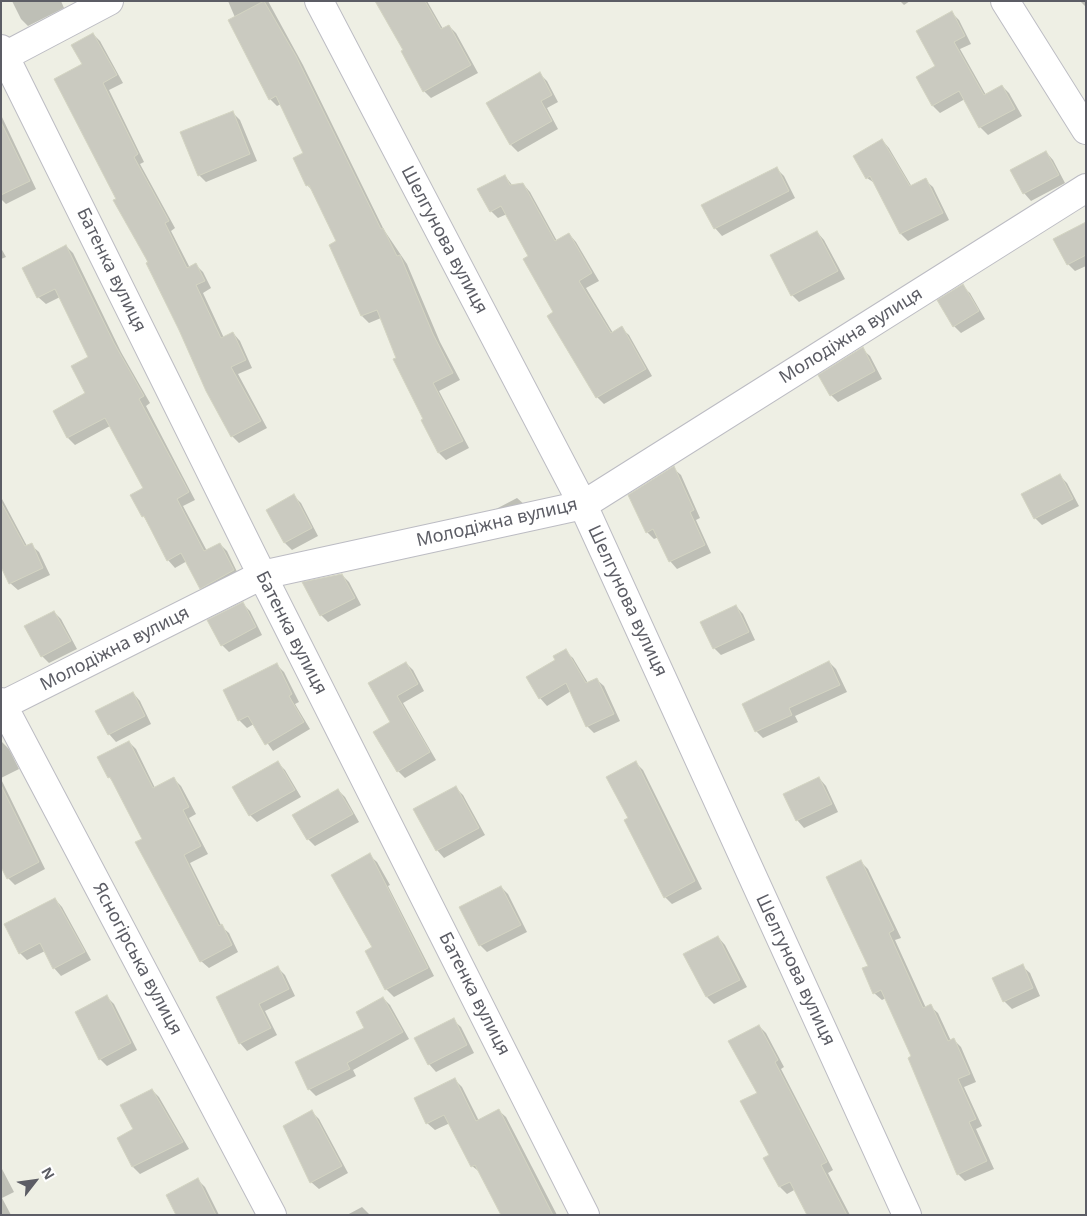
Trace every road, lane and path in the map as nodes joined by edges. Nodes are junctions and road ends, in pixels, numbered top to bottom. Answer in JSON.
{"nodes":[{"id":1,"x":110,"y":1,"type":"edge"},
{"id":2,"x":319,"y":1,"type":"edge"},
{"id":3,"x":1006,"y":1,"type":"edge"},
{"id":4,"x":2,"y":54,"type":"edge"},
{"id":5,"x":1086,"y":130,"type":"edge"},
{"id":6,"x":1086,"y":188,"type":"edge"},
{"id":7,"x":583,"y":505,"type":"junction"},
{"id":8,"x":262,"y":575,"type":"junction"},
{"id":9,"x":2,"y":704,"type":"edge"},
{"id":10,"x":272,"y":1215,"type":"edge"},
{"id":11,"x":585,"y":1215,"type":"edge"},
{"id":12,"x":907,"y":1215,"type":"edge"}],
"edges":[{"from":1,"to":4,"type":"street"},
{"from":2,"to":7,"type":"street","name":"Шелгунова вулиця"},
{"from":3,"to":5,"type":"street"},
{"from":4,"to":8,"type":"street","name":"Батенка вулиця"},
{"from":6,"to":7,"type":"street","name":"Молодіжна вулиця"},
{"from":7,"to":8,"type":"street","name":"Молодіжна вулиця"},
{"from":7,"to":12,"type":"street","name":"Шелгунова вулиця"},
{"from":8,"to":9,"type":"street","name":"Молодіжна вулиця"},
{"from":8,"to":11,"type":"street","name":"Батенка вулиця"},
{"from":9,"to":10,"type":"street","name":"Ясногірська вулиця"}]}
